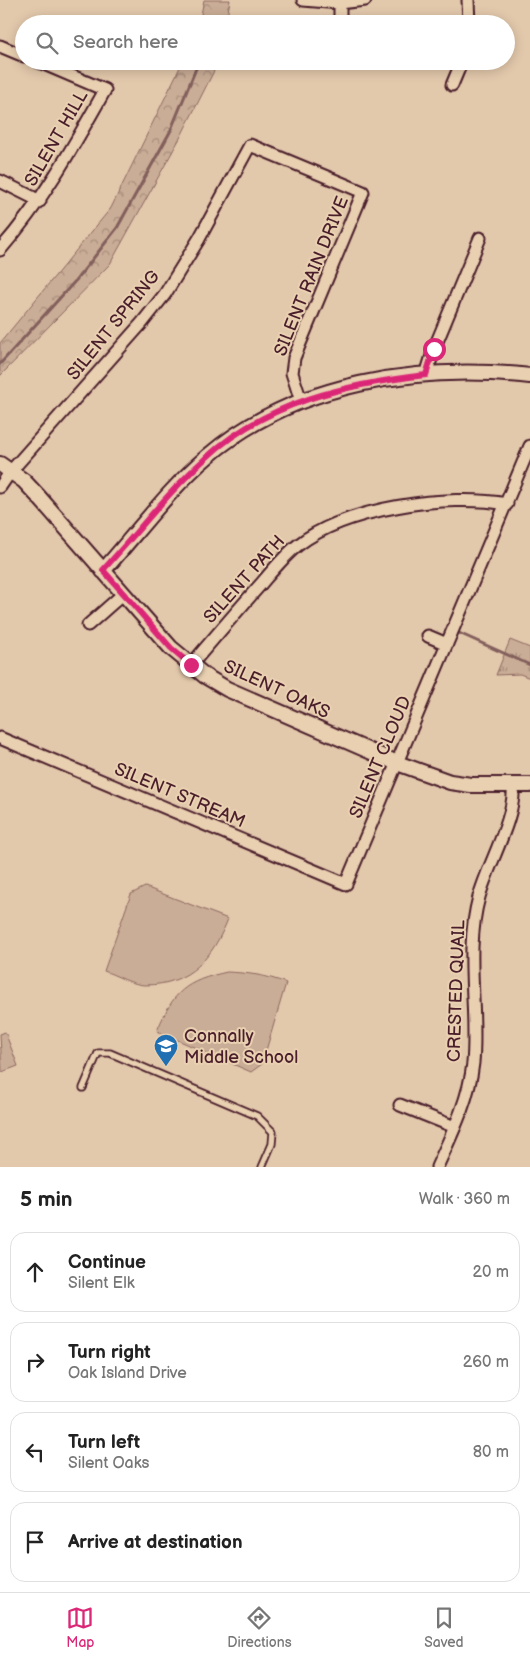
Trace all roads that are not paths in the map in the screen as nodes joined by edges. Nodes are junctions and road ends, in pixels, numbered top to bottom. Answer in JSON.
{"nodes":[{"id":1,"x":304,"y":0,"type":"edge"},
{"id":2,"x":365,"y":0,"type":"edge"},
{"id":3,"x":468,"y":0,"type":"edge"},
{"id":4,"x":340,"y":3,"type":"junction"},
{"id":5,"x":340,"y":15,"type":"edge"},
{"id":6,"x":469,"y":15,"type":"edge"},
{"id":7,"x":0,"y":46,"type":"edge"},
{"id":8,"x":15,"y":52,"type":"edge"},
{"id":9,"x":58,"y":70,"type":"edge"},
{"id":10,"x":458,"y":70,"type":"edge"},
{"id":11,"x":452,"y":85,"type":"dead end"},
{"id":12,"x":250,"y":144,"type":"joint"},
{"id":13,"x":0,"y":181,"type":"edge"},
{"id":14,"x":40,"y":200,"type":"junction"},
{"id":15,"x":480,"y":238,"type":"dead end"},
{"id":16,"x":0,"y":250,"type":"edge"},
{"id":17,"x":426,"y":375,"type":"junction"},
{"id":18,"x":530,"y":376,"type":"edge"},
{"id":19,"x":301,"y":401,"type":"junction"},
{"id":20,"x":530,"y":446,"type":"edge"},
{"id":21,"x":6,"y":468,"type":"edge"},
{"id":22,"x":0,"y":487,"type":"edge"},
{"id":23,"x":506,"y":504,"type":"junction"},
{"id":24,"x":103,"y":570,"type":"junction"},
{"id":25,"x":122,"y":594,"type":"junction"},
{"id":26,"x":88,"y":625,"type":"dead end"},
{"id":27,"x":428,"y":636,"type":"dead end"},
{"id":28,"x":447,"y":644,"type":"junction"},
{"id":29,"x":191,"y":665,"type":"junction"},
{"id":30,"x":0,"y":738,"type":"edge"},
{"id":31,"x":397,"y":763,"type":"junction"},
{"id":32,"x":530,"y":784,"type":"edge"},
{"id":33,"x":513,"y":786,"type":"junction"},
{"id":34,"x":346,"y":884,"type":"joint"},
{"id":35,"x":83,"y":1088,"type":"dead end"},
{"id":36,"x":400,"y":1105,"type":"dead end"},
{"id":37,"x":455,"y":1127,"type":"junction"},
{"id":38,"x":262,"y":1167,"type":"edge"},
{"id":39,"x":438,"y":1167,"type":"edge"}],
"edges":[{"from":1,"to":4,"type":"street"},
{"from":2,"to":4,"type":"street"},
{"from":3,"to":6,"type":"street"},
{"from":4,"to":5,"type":"street"},
{"from":7,"to":8,"type":"street"},
{"from":9,"to":14,"type":"street","name":"SILENT HILL"},
{"from":10,"to":11,"type":"street"},
{"from":12,"to":19,"type":"street","name":"SILENT RAIN DRIVE"},
{"from":12,"to":21,"type":"street","name":"SILENT SPRING"},
{"from":13,"to":14,"type":"street"},
{"from":14,"to":16,"type":"street","name":"SILENT HILL"},
{"from":15,"to":17,"type":"street"},
{"from":17,"to":18,"type":"street"},
{"from":17,"to":19,"type":"street"},
{"from":19,"to":24,"type":"street"},
{"from":20,"to":23,"type":"street","name":"SILENT CLOUD"},
{"from":21,"to":22,"type":"street","name":"SILENT SPRING"},
{"from":21,"to":24,"type":"street","name":"SILENT OAKS"},
{"from":23,"to":28,"type":"street","name":"SILENT CLOUD"},
{"from":23,"to":29,"type":"street","name":"SILENT PATH"},
{"from":24,"to":25,"type":"street","name":"SILENT OAKS"},
{"from":25,"to":26,"type":"street"},
{"from":25,"to":29,"type":"street","name":"SILENT OAKS"},
{"from":27,"to":28,"type":"street"},
{"from":28,"to":31,"type":"street","name":"SILENT CLOUD"},
{"from":29,"to":31,"type":"street","name":"SILENT OAKS"},
{"from":30,"to":34,"type":"street","name":"SILENT STREAM"},
{"from":31,"to":33,"type":"street","name":"SILENT OAKS"},
{"from":31,"to":34,"type":"street","name":"SILENT CLOUD"},
{"from":32,"to":33,"type":"street","name":"SILENT OAKS"},
{"from":33,"to":37,"type":"street","name":"CRESTED QUAIL"},
{"from":35,"to":38,"type":"lane"},
{"from":36,"to":37,"type":"street"},
{"from":37,"to":39,"type":"street","name":"CRESTED QUAIL"}]}
